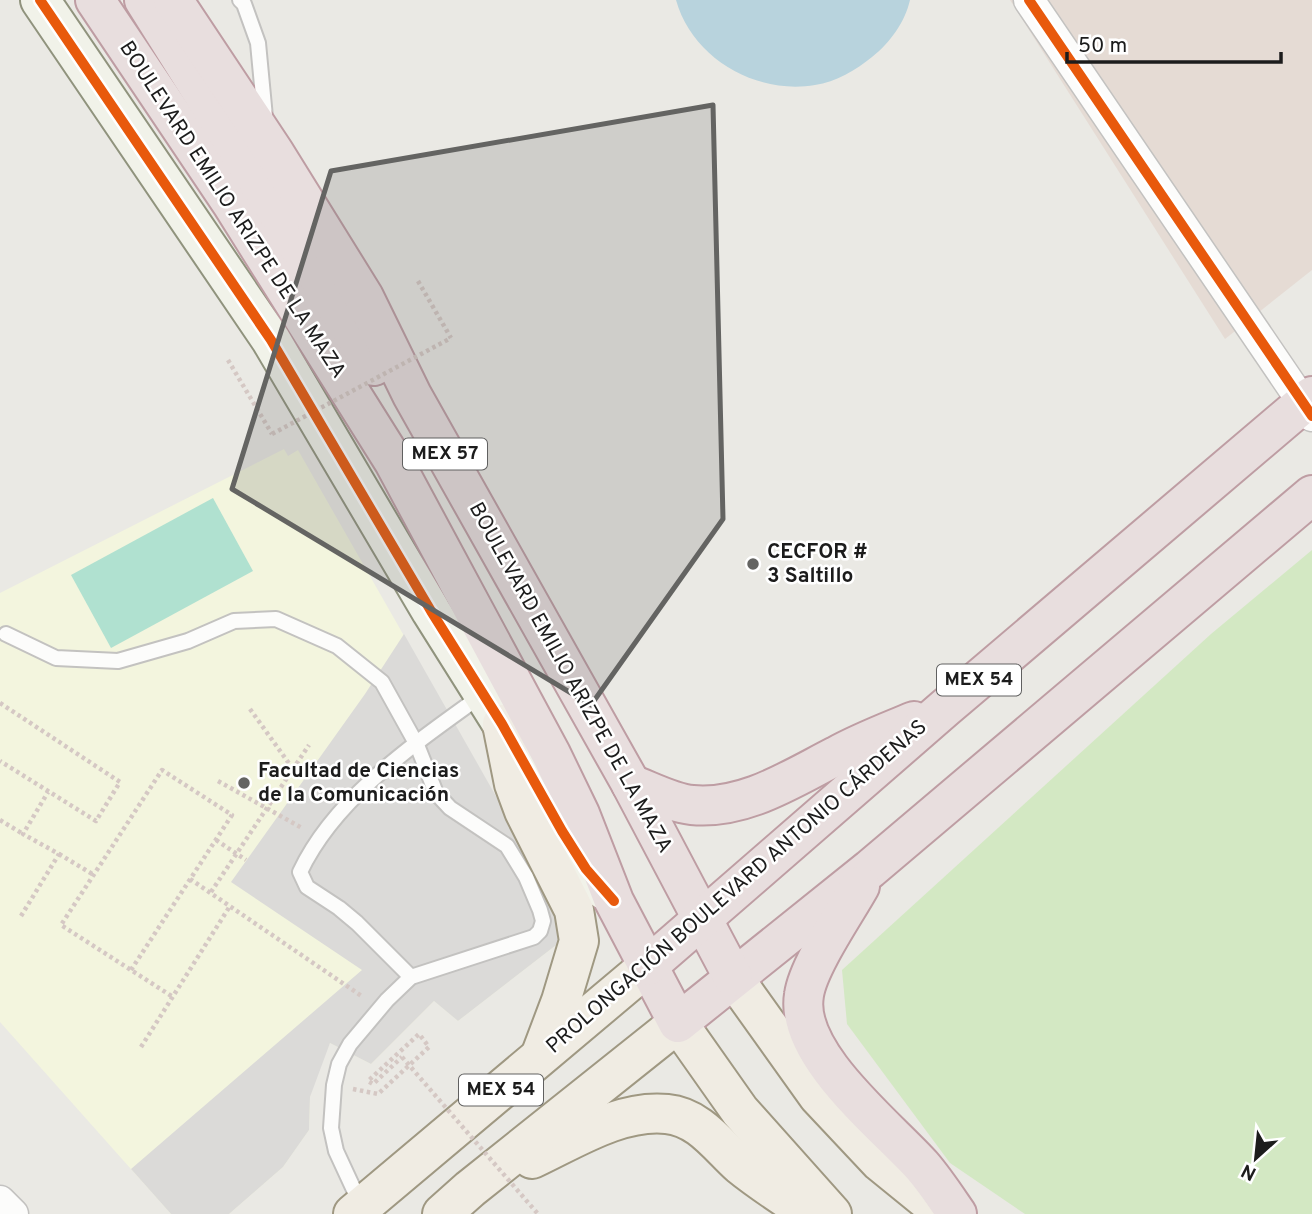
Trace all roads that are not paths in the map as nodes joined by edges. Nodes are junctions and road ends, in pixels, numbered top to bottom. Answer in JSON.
{"nodes":[{"id":1,"x":40,"y":0,"type":"edge"},
{"id":2,"x":95,"y":0,"type":"edge"},
{"id":3,"x":144,"y":0,"type":"edge"},
{"id":4,"x":173,"y":0,"type":"edge"},
{"id":5,"x":1029,"y":0,"type":"edge"},
{"id":6,"x":245,"y":1,"type":"edge"},
{"id":7,"x":274,"y":152,"type":"junction"},
{"id":8,"x":412,"y":395,"type":"junction"},
{"id":9,"x":1309,"y":405,"type":"edge"},
{"id":10,"x":1312,"y":495,"type":"edge"},
{"id":11,"x":6,"y":634,"type":"dead end"},
{"id":12,"x":945,"y":708,"type":"junction"},
{"id":13,"x":493,"y":709,"type":"junction"},
{"id":14,"x":417,"y":745,"type":"junction"},
{"id":15,"x":631,"y":784,"type":"junction"},
{"id":16,"x":870,"y":869,"type":"junction"},
{"id":17,"x":614,"y":901,"type":"junction"},
{"id":18,"x":703,"y":917,"type":"junction"},
{"id":19,"x":648,"y":966,"type":"junction"},
{"id":20,"x":411,"y":977,"type":"junction"},
{"id":21,"x":733,"y":977,"type":"junction"},
{"id":22,"x":678,"y":1023,"type":"junction"},
{"id":23,"x":540,"y":1058,"type":"junction"},
{"id":24,"x":0,"y":1201,"type":"edge"},
{"id":25,"x":456,"y":1202,"type":"edge"},
{"id":26,"x":357,"y":1210,"type":"edge"},
{"id":27,"x":13,"y":1214,"type":"edge"},
{"id":28,"x":810,"y":1214,"type":"edge"},
{"id":29,"x":832,"y":1214,"type":"edge"},
{"id":30,"x":944,"y":1214,"type":"edge"},
{"id":31,"x":957,"y":1214,"type":"edge"}],
"edges":[{"from":1,"to":13,"type":"street"},
{"from":2,"to":17,"type":"highway","name":"BOULEVARD EMILIO ARIZPE DE LA MAZA","number":"MEX 57"},
{"from":3,"to":8,"type":"highway"},
{"from":4,"to":7,"type":"highway","name":"BOULEVARD EMILIO ARIZPE DE LA MAZA","number":"MEX 57"},
{"from":5,"to":9,"type":"street"},
{"from":6,"to":7,"type":"lane"},
{"from":7,"to":8,"type":"highway","name":"BOULEVARD EMILIO ARIZPE DE LA MAZA","number":"MEX 57"},
{"from":8,"to":15,"type":"highway","name":"BOULEVARD EMILIO ARIZPE DE LA MAZA","number":"MEX 57"},
{"from":9,"to":12,"type":"highway","name":"PROLONGACIÓN BOULEVARD ANTONIO CÁRDENAS","number":"MEX 54"},
{"from":10,"to":16,"type":"highway","number":"MEX 54"},
{"from":11,"to":14,"type":"lane"},
{"from":12,"to":15,"type":"highway"},
{"from":12,"to":18,"type":"highway","name":"PROLONGACIÓN BOULEVARD ANTONIO CÁRDENAS","number":"MEX 54"},
{"from":13,"to":14,"type":"lane"},
{"from":13,"to":17,"type":"street"},
{"from":13,"to":23,"type":"main road"},
{"from":14,"to":20,"type":"lane"},
{"from":14,"to":20,"type":"lane"},
{"from":15,"to":18,"type":"highway","name":"BOULEVARD EMILIO ARIZPE DE LA MAZA","number":"MEX 57"},
{"from":16,"to":21,"type":"highway","number":"MEX 54"},
{"from":16,"to":31,"type":"highway"},
{"from":17,"to":19,"type":"highway","name":"BOULEVARD EMILIO ARIZPE DE LA MAZA","number":"MEX 57"},
{"from":18,"to":19,"type":"highway","name":"PROLONGACIÓN BOULEVARD ANTONIO CÁRDENAS","number":"MEX 54"},
{"from":18,"to":21,"type":"highway","name":"BOULEVARD EMILIO ARIZPE DE LA MAZA","number":"MEX 57"},
{"from":19,"to":22,"type":"highway","name":"BOULEVARD EMILIO ARIZPE DE LA MAZA","number":"MEX 57"},
{"from":19,"to":23,"type":"main road","name":"PROLONGACIÓN BOULEVARD ANTONIO CÁRDENAS","number":"MEX 54"},
{"from":20,"to":26,"type":"lane"},
{"from":21,"to":22,"type":"highway","number":"MEX 54"},
{"from":21,"to":30,"type":"main road","name":"BOULEVARD EMILIO ARIZPE DE LA MAZA"},
{"from":22,"to":25,"type":"main road","number":"MEX 54"},
{"from":22,"to":29,"type":"main road","name":"BOULEVARD EMILIO ARIZPE DE LA MAZA"},
{"from":23,"to":26,"type":"main road","name":"PROLONGACIÓN BOULEVARD ANTONIO CÁRDENAS","number":"MEX 54"},
{"from":24,"to":27,"type":"street"},
{"from":25,"to":28,"type":"main road"}]}
